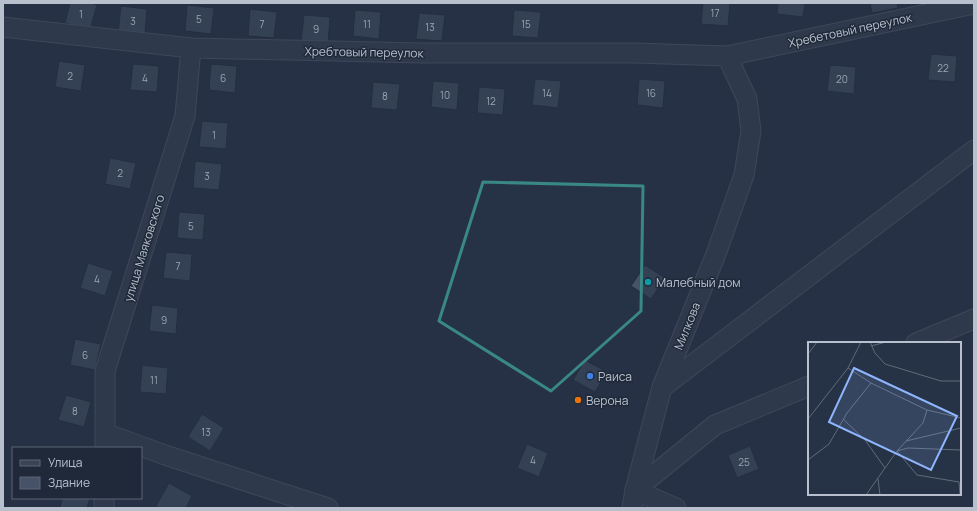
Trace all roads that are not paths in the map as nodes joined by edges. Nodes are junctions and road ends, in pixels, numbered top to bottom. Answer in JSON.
{"nodes":[{"id":1,"x":974,"y":4,"type":"edge"},
{"id":2,"x":3,"y":27,"type":"edge"},
{"id":3,"x":191,"y":48,"type":"junction"},
{"id":4,"x":727,"y":56,"type":"junction"},
{"id":5,"x":974,"y":150,"type":"edge"},
{"id":6,"x":974,"y":319,"type":"edge"},
{"id":7,"x":918,"y":342,"type":"edge"},
{"id":8,"x":808,"y":386,"type":"edge"},
{"id":9,"x":662,"y":388,"type":"junction"},
{"id":10,"x":105,"y":440,"type":"edge"},
{"id":11,"x":133,"y":447,"type":"edge"},
{"id":12,"x":142,"y":449,"type":"edge"},
{"id":13,"x":635,"y":490,"type":"junction"},
{"id":14,"x":328,"y":508,"type":"edge"},
{"id":15,"x":632,"y":508,"type":"edge"},
{"id":16,"x":676,"y":508,"type":"edge"}],
"edges":[{"from":1,"to":4,"type":"lane","name":"Хребетовый переулок"},
{"from":2,"to":3,"type":"lane","name":"Хребтовый переулок"},
{"from":3,"to":4,"type":"lane","name":"Хребтовый переулок"},
{"from":3,"to":10,"type":"lane","name":"улица Маяковского"},
{"from":4,"to":9,"type":"lane","name":"Милкова"},
{"from":5,"to":9,"type":"lane"},
{"from":6,"to":7,"type":"lane"},
{"from":8,"to":13,"type":"lane"},
{"from":9,"to":13,"type":"lane","name":"Милкова"},
{"from":10,"to":11,"type":"lane"},
{"from":12,"to":14,"type":"lane"},
{"from":13,"to":15,"type":"lane","name":"Милкова"},
{"from":13,"to":16,"type":"lane"}]}
